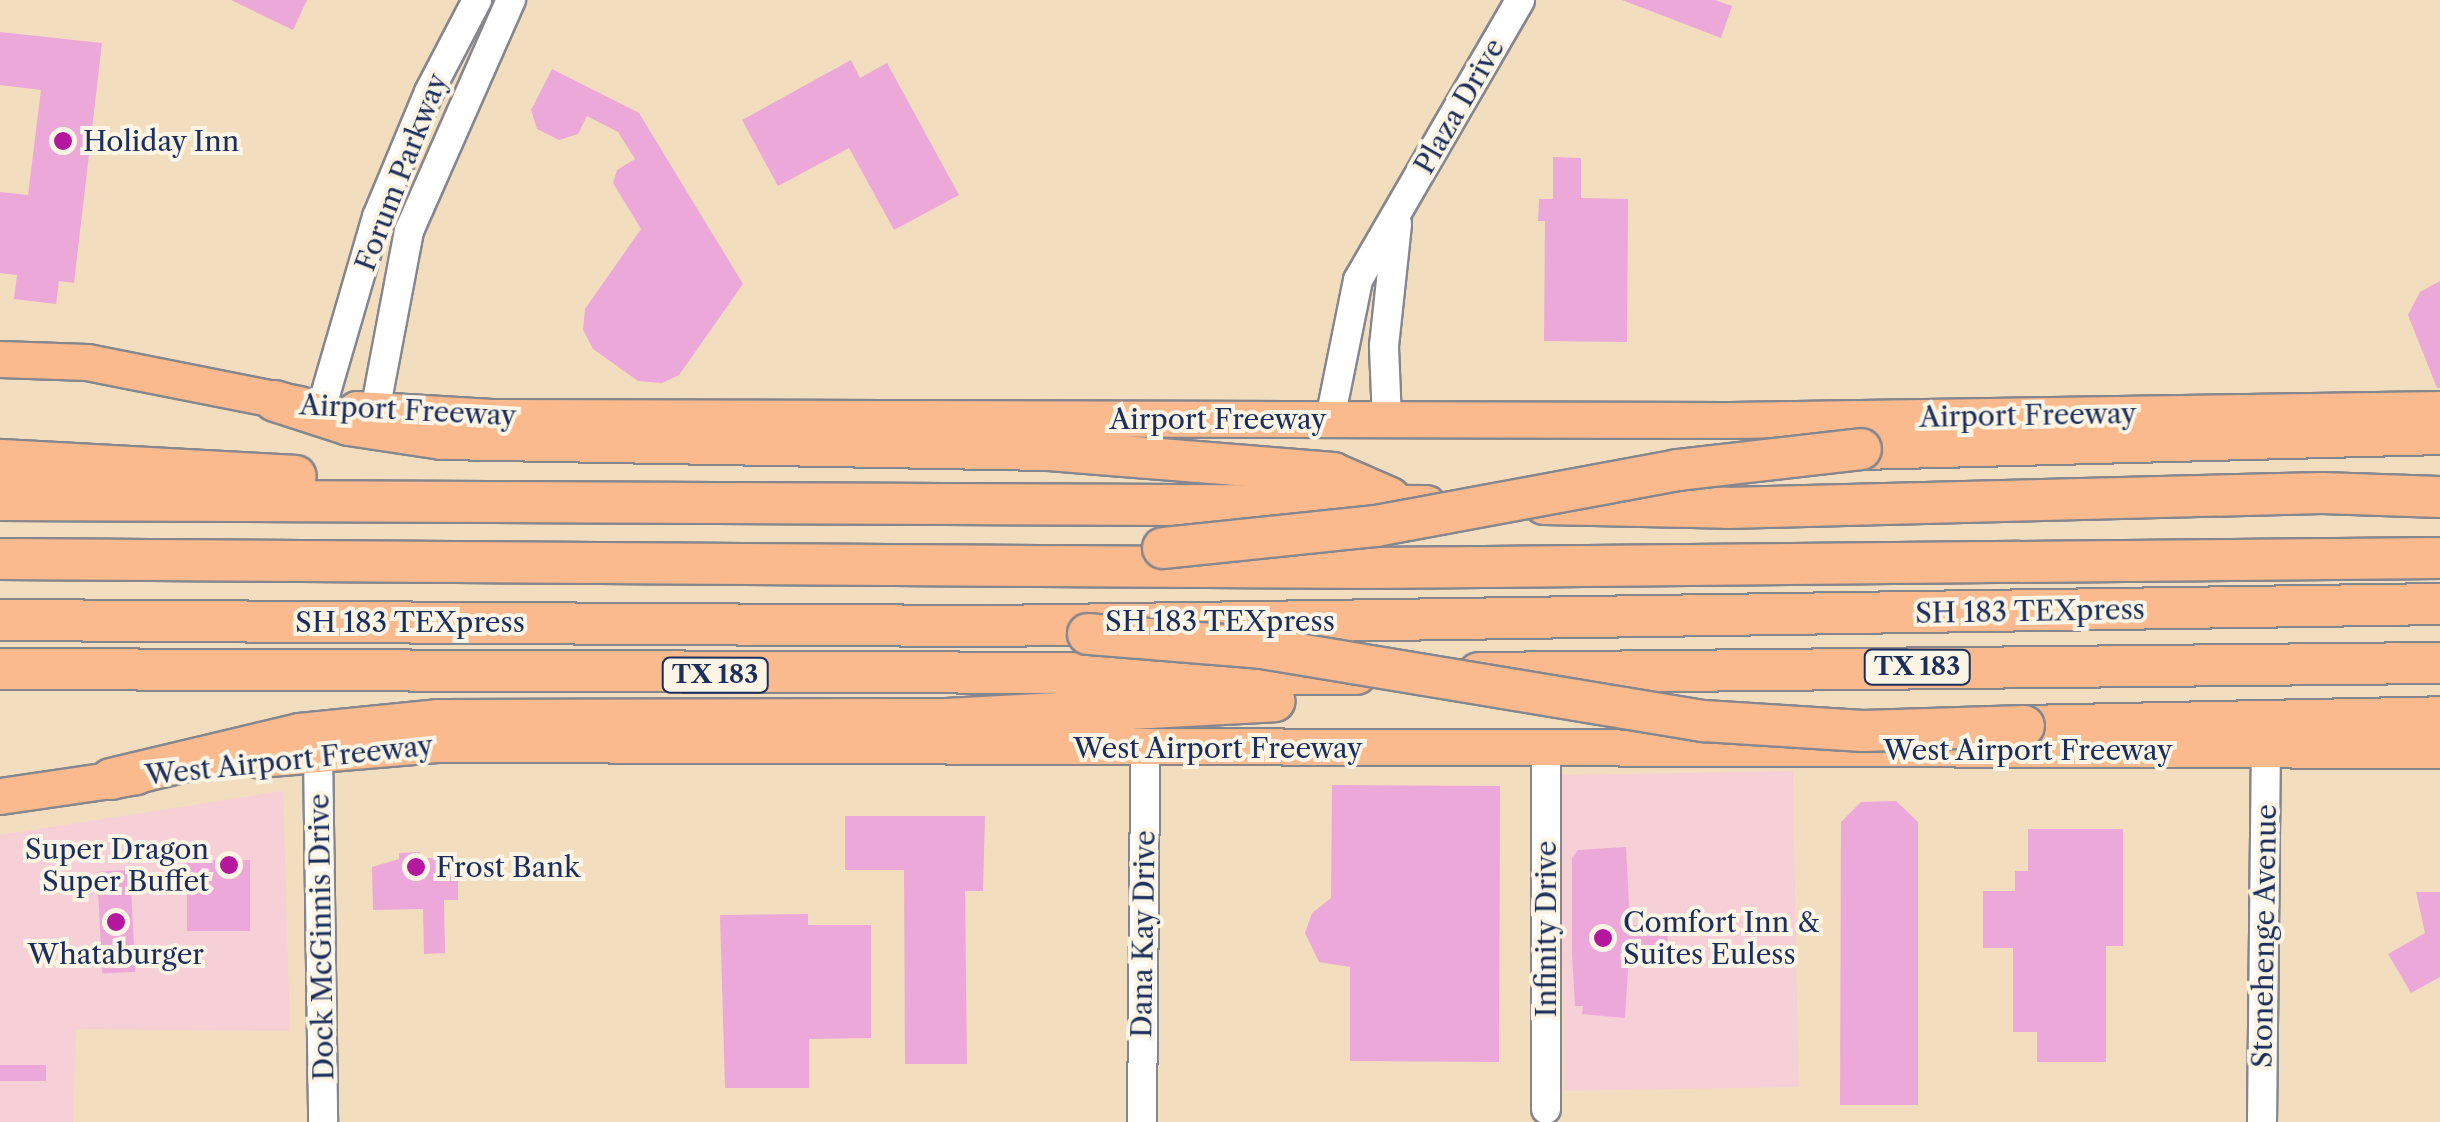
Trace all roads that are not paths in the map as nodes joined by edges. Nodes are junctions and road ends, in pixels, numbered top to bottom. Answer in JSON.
{"nodes":[{"id":1,"x":477,"y":0,"type":"edge"},
{"id":2,"x":511,"y":0,"type":"edge"},
{"id":3,"x":1520,"y":0,"type":"edge"},
{"id":4,"x":388,"y":194,"type":"junction"},
{"id":5,"x":418,"y":207,"type":"junction"},
{"id":6,"x":1398,"y":212,"type":"junction"},
{"id":7,"x":0,"y":359,"type":"edge"},
{"id":8,"x":275,"y":402,"type":"junction"},
{"id":9,"x":322,"y":406,"type":"junction"},
{"id":10,"x":2440,"y":408,"type":"edge"},
{"id":11,"x":375,"y":411,"type":"junction"},
{"id":12,"x":1330,"y":419,"type":"junction"},
{"id":13,"x":1387,"y":419,"type":"junction"},
{"id":14,"x":2440,"y":434,"type":"edge"},
{"id":15,"x":0,"y":460,"type":"edge"},
{"id":16,"x":2440,"y":486,"type":"edge"},
{"id":17,"x":2322,"y":493,"type":"junction"},
{"id":18,"x":2440,"y":497,"type":"edge"},
{"id":19,"x":0,"y":500,"type":"edge"},
{"id":20,"x":429,"y":506,"type":"junction"},
{"id":21,"x":1407,"y":506,"type":"junction"},
{"id":22,"x":2440,"y":545,"type":"edge"},
{"id":23,"x":2229,"y":557,"type":"junction"},
{"id":24,"x":1162,"y":558,"type":"junction"},
{"id":25,"x":2440,"y":558,"type":"edge"},
{"id":26,"x":0,"y":559,"type":"edge"},
{"id":27,"x":2440,"y":604,"type":"edge"},
{"id":28,"x":0,"y":620,"type":"edge"},
{"id":29,"x":1087,"y":628,"type":"junction"},
{"id":30,"x":2428,"y":664,"type":"edge"},
{"id":31,"x":0,"y":669,"type":"edge"},
{"id":32,"x":1430,"y":673,"type":"junction"},
{"id":33,"x":2440,"y":717,"type":"edge"},
{"id":34,"x":1145,"y":747,"type":"junction"},
{"id":35,"x":1546,"y":750,"type":"junction"},
{"id":36,"x":2266,"y":750,"type":"junction"},
{"id":37,"x":2440,"y":750,"type":"edge"},
{"id":38,"x":318,"y":752,"type":"junction"},
{"id":39,"x":111,"y":779,"type":"junction"},
{"id":40,"x":0,"y":796,"type":"edge"},
{"id":41,"x":1546,"y":1109,"type":"dead end"},
{"id":42,"x":323,"y":1122,"type":"edge"},
{"id":43,"x":1142,"y":1122,"type":"edge"},
{"id":44,"x":2262,"y":1122,"type":"edge"}],
"edges":[{"from":1,"to":4,"type":"street","name":"Forum Parkway"},
{"from":2,"to":5,"type":"street","name":"Forum Parkway"},
{"from":3,"to":6,"type":"street","name":"Plaza Drive"},
{"from":4,"to":5,"type":"street"},
{"from":4,"to":9,"type":"street","name":"Forum Parkway"},
{"from":5,"to":11,"type":"street","name":"Forum Parkway"},
{"from":6,"to":12,"type":"street","name":"Plaza Drive"},
{"from":6,"to":13,"type":"street","name":"Plaza Drive"},
{"from":7,"to":8,"type":"main road","name":"Airport Freeway"},
{"from":8,"to":9,"type":"main road","name":"Airport Freeway"},
{"from":8,"to":21,"type":"highway"},
{"from":9,"to":11,"type":"main road","name":"Airport Freeway"},
{"from":10,"to":13,"type":"main road","name":"Airport Freeway"},
{"from":11,"to":12,"type":"main road","name":"Airport Freeway"},
{"from":12,"to":13,"type":"main road","name":"Airport Freeway"},
{"from":14,"to":24,"type":"highway","bridge":true},
{"from":15,"to":20,"type":"highway"},
{"from":16,"to":17,"type":"highway"},
{"from":17,"to":18,"type":"highway"},
{"from":17,"to":21,"type":"highway"},
{"from":19,"to":20,"type":"highway"},
{"from":20,"to":21,"type":"highway"},
{"from":22,"to":23,"type":"highway"},
{"from":23,"to":24,"type":"highway","name":"SH 183 TEXpress"},
{"from":23,"to":25,"type":"highway","name":"SH 183 TEXpress"},
{"from":24,"to":26,"type":"highway"},
{"from":27,"to":29,"type":"highway","name":"SH 183 TEXpress"},
{"from":28,"to":29,"type":"highway","name":"SH 183 TEXpress"},
{"from":29,"to":33,"type":"highway","bridge":true},
{"from":30,"to":32,"type":"highway","number":"TX 183"},
{"from":31,"to":32,"type":"highway","number":"TX 183"},
{"from":32,"to":39,"type":"highway"},
{"from":34,"to":35,"type":"main road","name":"West Airport Freeway"},
{"from":34,"to":38,"type":"main road","name":"West Airport Freeway"},
{"from":34,"to":43,"type":"street","name":"Dana Kay Drive"},
{"from":35,"to":36,"type":"main road","name":"West Airport Freeway"},
{"from":35,"to":41,"type":"street","name":"Infinity Drive"},
{"from":36,"to":37,"type":"main road","name":"West Airport Freeway"},
{"from":36,"to":44,"type":"street","name":"Stonehenge Avenue"},
{"from":38,"to":39,"type":"main road","name":"West Airport Freeway"},
{"from":38,"to":42,"type":"street","name":"Dock McGinnis Drive"},
{"from":39,"to":40,"type":"main road","name":"West Airport Freeway"}]}
